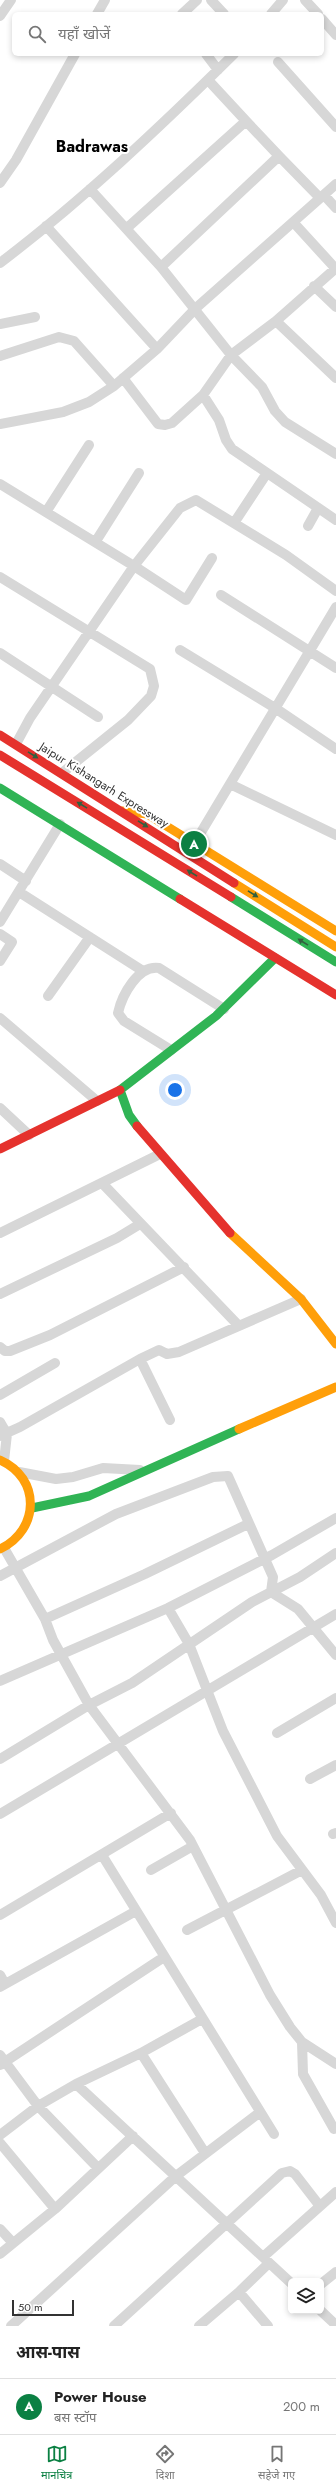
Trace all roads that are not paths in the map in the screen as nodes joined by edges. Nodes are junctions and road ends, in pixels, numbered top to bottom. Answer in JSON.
{"nodes":[{"id":1,"x":11,"y":0,"type":"edge"},
{"id":2,"x":105,"y":0,"type":"edge"},
{"id":3,"x":197,"y":0,"type":"edge"},
{"id":4,"x":211,"y":0,"type":"edge"},
{"id":5,"x":283,"y":0,"type":"edge"},
{"id":6,"x":305,"y":0,"type":"edge"},
{"id":7,"x":98,"y":12,"type":"edge"},
{"id":8,"x":184,"y":12,"type":"edge"},
{"id":9,"x":222,"y":12,"type":"edge"},
{"id":10,"x":273,"y":12,"type":"edge"},
{"id":11,"x":316,"y":12,"type":"edge"},
{"id":12,"x":0,"y":16,"type":"edge"},
{"id":13,"x":324,"y":21,"type":"edge"},
{"id":14,"x":335,"y":31,"type":"edge"},
{"id":15,"x":74,"y":56,"type":"edge"},
{"id":16,"x":208,"y":56,"type":"edge"},
{"id":17,"x":232,"y":56,"type":"edge"},
{"id":18,"x":278,"y":62,"type":"dead end"},
{"id":19,"x":218,"y":70,"type":"junction"},
{"id":20,"x":208,"y":80,"type":"junction"},
{"id":21,"x":246,"y":121,"type":"junction"},
{"id":22,"x":336,"y":128,"type":"edge"},
{"id":23,"x":279,"y":156,"type":"junction"},
{"id":24,"x":0,"y":182,"type":"edge"},
{"id":25,"x":336,"y":184,"type":"edge"},
{"id":26,"x":90,"y":189,"type":"junction"},
{"id":27,"x":322,"y":196,"type":"junction"},
{"id":28,"x":336,"y":208,"type":"edge"},
{"id":29,"x":294,"y":222,"type":"junction"},
{"id":30,"x":46,"y":226,"type":"junction"},
{"id":31,"x":127,"y":228,"type":"junction"},
{"id":32,"x":0,"y":263,"type":"edge"},
{"id":33,"x":161,"y":267,"type":"junction"},
{"id":34,"x":336,"y":268,"type":"edge"},
{"id":35,"x":314,"y":286,"type":"junction"},
{"id":36,"x":336,"y":307,"type":"edge"},
{"id":37,"x":196,"y":308,"type":"junction"},
{"id":38,"x":35,"y":317,"type":"dead end"},
{"id":39,"x":276,"y":321,"type":"junction"},
{"id":40,"x":0,"y":324,"type":"edge"},
{"id":41,"x":157,"y":349,"type":"junction"},
{"id":42,"x":230,"y":355,"type":"junction"},
{"id":43,"x":0,"y":356,"type":"edge"},
{"id":44,"x":123,"y":378,"type":"junction"},
{"id":45,"x":336,"y":378,"type":"edge"},
{"id":46,"x":114,"y":386,"type":"junction"},
{"id":47,"x":203,"y":395,"type":"junction"},
{"id":48,"x":0,"y":424,"type":"edge"},
{"id":49,"x":89,"y":445,"type":"dead end"},
{"id":50,"x":336,"y":454,"type":"edge"},
{"id":51,"x":139,"y":472,"type":"dead end"},
{"id":52,"x":267,"y":473,"type":"junction"},
{"id":53,"x":0,"y":484,"type":"edge"},
{"id":54,"x":318,"y":508,"type":"junction"},
{"id":55,"x":46,"y":512,"type":"junction"},
{"id":56,"x":336,"y":520,"type":"edge"},
{"id":57,"x":234,"y":523,"type":"junction"},
{"id":58,"x":308,"y":526,"type":"dead end"},
{"id":59,"x":96,"y":541,"type":"junction"},
{"id":60,"x":212,"y":558,"type":"dead end"},
{"id":61,"x":134,"y":566,"type":"junction"},
{"id":62,"x":0,"y":577,"type":"edge"},
{"id":63,"x":336,"y":591,"type":"edge"},
{"id":64,"x":221,"y":596,"type":"dead end"},
{"id":65,"x":336,"y":607,"type":"edge"},
{"id":66,"x":88,"y":632,"type":"junction"},
{"id":67,"x":180,"y":650,"type":"dead end"},
{"id":68,"x":310,"y":650,"type":"junction"},
{"id":69,"x":0,"y":653,"type":"edge"},
{"id":70,"x":336,"y":668,"type":"edge"},
{"id":71,"x":52,"y":686,"type":"junction"},
{"id":72,"x":275,"y":708,"type":"junction"},
{"id":73,"x":98,"y":717,"type":"dead end"},
{"id":74,"x":0,"y":735,"type":"edge"},
{"id":75,"x":16,"y":744,"type":"junction"},
{"id":76,"x":336,"y":749,"type":"edge"},
{"id":77,"x":0,"y":755,"type":"edge"},
{"id":78,"x":62,"y":773,"type":"junction"},
{"id":79,"x":230,"y":784,"type":"junction"},
{"id":80,"x":0,"y":788,"type":"edge"},
{"id":81,"x":122,"y":811,"type":"junction"},
{"id":82,"x":60,"y":824,"type":"junction"},
{"id":83,"x":336,"y":835,"type":"edge"},
{"id":84,"x":194,"y":844,"type":"junction"},
{"id":85,"x":0,"y":864,"type":"edge"},
{"id":86,"x":26,"y":881,"type":"junction"},
{"id":87,"x":19,"y":892,"type":"junction"},
{"id":88,"x":0,"y":922,"type":"edge"},
{"id":89,"x":336,"y":931,"type":"edge"},
{"id":90,"x":0,"y":934,"type":"edge"},
{"id":91,"x":90,"y":936,"type":"junction"},
{"id":92,"x":336,"y":947,"type":"edge"},
{"id":93,"x":275,"y":958,"type":"junction"},
{"id":94,"x":0,"y":961,"type":"edge"},
{"id":95,"x":336,"y":962,"type":"edge"},
{"id":96,"x":143,"y":971,"type":"junction"},
{"id":97,"x":336,"y":995,"type":"edge"},
{"id":98,"x":48,"y":996,"type":"dead end"},
{"id":99,"x":224,"y":1009,"type":"junction"},
{"id":100,"x":0,"y":1018,"type":"edge"},
{"id":101,"x":171,"y":1050,"type":"junction"},
{"id":102,"x":120,"y":1090,"type":"junction"},
{"id":103,"x":97,"y":1101,"type":"junction"},
{"id":104,"x":0,"y":1108,"type":"edge"},
{"id":105,"x":29,"y":1135,"type":"junction"},
{"id":106,"x":0,"y":1149,"type":"edge"},
{"id":107,"x":160,"y":1154,"type":"junction"},
{"id":108,"x":102,"y":1183,"type":"junction"},
{"id":109,"x":140,"y":1224,"type":"junction"},
{"id":110,"x":0,"y":1232,"type":"edge"},
{"id":111,"x":184,"y":1267,"type":"junction"},
{"id":112,"x":0,"y":1294,"type":"edge"},
{"id":113,"x":301,"y":1299,"type":"junction"},
{"id":114,"x":239,"y":1326,"type":"junction"},
{"id":115,"x":336,"y":1344,"type":"edge"},
{"id":116,"x":0,"y":1347,"type":"edge"},
{"id":117,"x":140,"y":1359,"type":"junction"},
{"id":118,"x":55,"y":1364,"type":"dead end"},
{"id":119,"x":336,"y":1387,"type":"edge"},
{"id":120,"x":0,"y":1395,"type":"edge"},
{"id":121,"x":170,"y":1420,"type":"dead end"},
{"id":122,"x":0,"y":1422,"type":"edge"},
{"id":123,"x":4,"y":1435,"type":"edge"},
{"id":124,"x":2,"y":1460,"type":"edge"},
{"id":125,"x":142,"y":1470,"type":"junction"},
{"id":126,"x":19,"y":1472,"type":"junction"},
{"id":127,"x":32,"y":1508,"type":"junction"},
{"id":128,"x":336,"y":1518,"type":"edge"},
{"id":129,"x":248,"y":1524,"type":"junction"},
{"id":130,"x":2,"y":1549,"type":"edge"},
{"id":131,"x":336,"y":1553,"type":"edge"},
{"id":132,"x":264,"y":1560,"type":"junction"},
{"id":133,"x":16,"y":1569,"type":"junction"},
{"id":134,"x":0,"y":1576,"type":"edge"},
{"id":135,"x":270,"y":1592,"type":"junction"},
{"id":136,"x":168,"y":1608,"type":"junction"},
{"id":137,"x":336,"y":1614,"type":"edge"},
{"id":138,"x":45,"y":1619,"type":"junction"},
{"id":139,"x":313,"y":1628,"type":"junction"},
{"id":140,"x":189,"y":1644,"type":"junction"},
{"id":141,"x":61,"y":1654,"type":"junction"},
{"id":142,"x":336,"y":1655,"type":"edge"},
{"id":143,"x":0,"y":1681,"type":"edge"},
{"id":144,"x":207,"y":1691,"type":"junction"},
{"id":145,"x":336,"y":1698,"type":"edge"},
{"id":146,"x":89,"y":1705,"type":"junction"},
{"id":147,"x":277,"y":1734,"type":"dead end"},
{"id":148,"x":118,"y":1744,"type":"junction"},
{"id":149,"x":0,"y":1759,"type":"edge"},
{"id":150,"x":336,"y":1765,"type":"edge"},
{"id":151,"x":310,"y":1779,"type":"dead end"},
{"id":152,"x":0,"y":1814,"type":"edge"},
{"id":153,"x":171,"y":1814,"type":"junction"},
{"id":154,"x":193,"y":1846,"type":"junction"},
{"id":155,"x":102,"y":1855,"type":"junction"},
{"id":156,"x":152,"y":1870,"type":"dead end"},
{"id":157,"x":302,"y":1870,"type":"junction"},
{"id":158,"x":227,"y":1908,"type":"junction"},
{"id":159,"x":136,"y":1911,"type":"junction"},
{"id":160,"x":0,"y":1915,"type":"edge"},
{"id":161,"x":336,"y":1923,"type":"edge"},
{"id":162,"x":187,"y":1930,"type":"dead end"},
{"id":163,"x":164,"y":1957,"type":"junction"},
{"id":164,"x":0,"y":1974,"type":"edge"},
{"id":165,"x":3,"y":1985,"type":"edge"},
{"id":166,"x":202,"y":2019,"type":"junction"},
{"id":167,"x":302,"y":2042,"type":"junction"},
{"id":168,"x":141,"y":2053,"type":"junction"},
{"id":169,"x":1,"y":2061,"type":"edge"},
{"id":170,"x":336,"y":2064,"type":"edge"},
{"id":171,"x":76,"y":2084,"type":"junction"},
{"id":172,"x":38,"y":2106,"type":"junction"},
{"id":173,"x":259,"y":2113,"type":"junction"},
{"id":174,"x":334,"y":2129,"type":"dead end"},
{"id":175,"x":274,"y":2134,"type":"dead end"},
{"id":176,"x":0,"y":2135,"type":"edge"},
{"id":177,"x":133,"y":2136,"type":"junction"},
{"id":178,"x":0,"y":2143,"type":"edge"},
{"id":179,"x":205,"y":2153,"type":"junction"},
{"id":180,"x":98,"y":2168,"type":"junction"},
{"id":181,"x":176,"y":2176,"type":"junction"},
{"id":182,"x":336,"y":2192,"type":"edge"},
{"id":183,"x":319,"y":2205,"type":"junction"},
{"id":184,"x":55,"y":2209,"type":"junction"},
{"id":185,"x":228,"y":2224,"type":"junction"},
{"id":186,"x":0,"y":2229,"type":"edge"},
{"id":187,"x":12,"y":2243,"type":"junction"},
{"id":188,"x":0,"y":2254,"type":"edge"},
{"id":189,"x":266,"y":2260,"type":"junction"},
{"id":190,"x":336,"y":2272,"type":"edge"},
{"id":191,"x":288,"y":2280,"type":"edge"},
{"id":192,"x":324,"y":2282,"type":"edge"},
{"id":193,"x":239,"y":2292,"type":"junction"},
{"id":194,"x":324,"y":2314,"type":"edge"},
{"id":195,"x":336,"y":2325,"type":"edge"},
{"id":196,"x":11,"y":2326,"type":"edge"},
{"id":197,"x":114,"y":2326,"type":"edge"},
{"id":198,"x":199,"y":2326,"type":"edge"},
{"id":199,"x":268,"y":2326,"type":"edge"}],
"edges":[{"from":1,"to":12,"type":"street"},
{"from":2,"to":7,"type":"street"},
{"from":3,"to":8,"type":"street"},
{"from":4,"to":9,"type":"street"},
{"from":5,"to":10,"type":"street"},
{"from":6,"to":11,"type":"street"},
{"from":13,"to":14,"type":"street"},
{"from":15,"to":24,"type":"street"},
{"from":16,"to":19,"type":"street"},
{"from":17,"to":19,"type":"street"},
{"from":18,"to":22,"type":"street"},
{"from":19,"to":20,"type":"street"},
{"from":20,"to":21,"type":"street"},
{"from":20,"to":26,"type":"street"},
{"from":21,"to":23,"type":"street"},
{"from":21,"to":31,"type":"street"},
{"from":23,"to":27,"type":"street"},
{"from":23,"to":33,"type":"street"},
{"from":25,"to":27,"type":"street"},
{"from":26,"to":30,"type":"street"},
{"from":26,"to":31,"type":"street"},
{"from":27,"to":28,"type":"street"},
{"from":27,"to":29,"type":"street"},
{"from":29,"to":34,"type":"street"},
{"from":29,"to":37,"type":"street"},
{"from":30,"to":32,"type":"street"},
{"from":30,"to":41,"type":"street"},
{"from":31,"to":33,"type":"street"},
{"from":33,"to":37,"type":"street"},
{"from":34,"to":35,"type":"street"},
{"from":35,"to":36,"type":"street"},
{"from":35,"to":39,"type":"street"},
{"from":37,"to":41,"type":"street"},
{"from":37,"to":42,"type":"street"},
{"from":38,"to":40,"type":"street"},
{"from":39,"to":42,"type":"street"},
{"from":39,"to":45,"type":"street"},
{"from":41,"to":44,"type":"street"},
{"from":42,"to":47,"type":"street"},
{"from":42,"to":50,"type":"street"},
{"from":43,"to":46,"type":"street"},
{"from":44,"to":46,"type":"street"},
{"from":44,"to":47,"type":"street"},
{"from":46,"to":48,"type":"street"},
{"from":47,"to":52,"type":"street"},
{"from":49,"to":55,"type":"street"},
{"from":51,"to":59,"type":"street"},
{"from":52,"to":54,"type":"street"},
{"from":52,"to":57,"type":"street"},
{"from":53,"to":55,"type":"street"},
{"from":54,"to":56,"type":"street"},
{"from":54,"to":58,"type":"street"},
{"from":55,"to":59,"type":"street"},
{"from":57,"to":61,"type":"street"},
{"from":57,"to":63,"type":"street"},
{"from":59,"to":61,"type":"street"},
{"from":60,"to":61,"type":"street"},
{"from":61,"to":66,"type":"street"},
{"from":62,"to":66,"type":"street"},
{"from":64,"to":68,"type":"street"},
{"from":65,"to":68,"type":"street"},
{"from":66,"to":71,"type":"street"},
{"from":66,"to":78,"type":"street"},
{"from":67,"to":72,"type":"street"},
{"from":68,"to":70,"type":"street"},
{"from":68,"to":72,"type":"street"},
{"from":69,"to":71,"type":"street"},
{"from":71,"to":73,"type":"street"},
{"from":71,"to":75,"type":"street"},
{"from":72,"to":76,"type":"street"},
{"from":72,"to":79,"type":"street"},
{"from":74,"to":75,"type":"main road","name":"Jaipur Kishangarh Expressway"},
{"from":75,"to":78,"type":"main road","name":"Jaipur Kishangarh Expressway","one_way":true},
{"from":95,"to":77,"type":"main road","one_way":true},
{"from":78,"to":81,"type":"main road","name":"Jaipur Kishangarh Expressway"},
{"from":79,"to":83,"type":"street"},
{"from":79,"to":84,"type":"street"},
{"from":80,"to":82,"type":"main road"},
{"from":81,"to":84,"type":"main road"},
{"from":81,"to":92,"type":"main road","name":"Jaipur Kishangarh Expressway","one_way":true},
{"from":82,"to":86,"type":"street"},
{"from":82,"to":93,"type":"main road"},
{"from":84,"to":89,"type":"main road"},
{"from":85,"to":86,"type":"street"},
{"from":86,"to":87,"type":"street"},
{"from":87,"to":88,"type":"street"},
{"from":87,"to":91,"type":"street"},
{"from":90,"to":94,"type":"street"},
{"from":91,"to":96,"type":"street"},
{"from":91,"to":98,"type":"street"},
{"from":93,"to":97,"type":"main road"},
{"from":93,"to":99,"type":"main road"},
{"from":96,"to":99,"type":"street"},
{"from":96,"to":101,"type":"street"},
{"from":99,"to":101,"type":"main road"},
{"from":100,"to":103,"type":"street"},
{"from":101,"to":102,"type":"main road"},
{"from":102,"to":103,"type":"main road"},
{"from":102,"to":107,"type":"main road"},
{"from":103,"to":105,"type":"main road"},
{"from":104,"to":105,"type":"street"},
{"from":105,"to":106,"type":"main road"},
{"from":107,"to":108,"type":"street"},
{"from":107,"to":113,"type":"main road"},
{"from":108,"to":109,"type":"street"},
{"from":108,"to":110,"type":"street"},
{"from":109,"to":111,"type":"street"},
{"from":109,"to":112,"type":"street"},
{"from":111,"to":114,"type":"street"},
{"from":111,"to":116,"type":"street"},
{"from":113,"to":114,"type":"street"},
{"from":113,"to":115,"type":"main road"},
{"from":114,"to":117,"type":"street"},
{"from":117,"to":121,"type":"street"},
{"from":117,"to":123,"type":"street"},
{"from":118,"to":120,"type":"street"},
{"from":119,"to":125,"type":"main road"},
{"from":122,"to":123,"type":"street"},
{"from":123,"to":124,"type":"street"},
{"from":124,"to":126,"type":"main road"},
{"from":125,"to":126,"type":"street"},
{"from":125,"to":127,"type":"main road"},
{"from":126,"to":127,"type":"main road"},
{"from":127,"to":130,"type":"main road"},
{"from":128,"to":132,"type":"street"},
{"from":129,"to":132,"type":"street"},
{"from":129,"to":133,"type":"street"},
{"from":129,"to":138,"type":"street"},
{"from":130,"to":133,"type":"street"},
{"from":131,"to":135,"type":"street"},
{"from":132,"to":135,"type":"street"},
{"from":132,"to":136,"type":"street"},
{"from":133,"to":134,"type":"street"},
{"from":133,"to":138,"type":"street"},
{"from":135,"to":139,"type":"street"},
{"from":135,"to":140,"type":"street"},
{"from":136,"to":140,"type":"street"},
{"from":136,"to":141,"type":"street"},
{"from":137,"to":139,"type":"street"},
{"from":138,"to":141,"type":"street"},
{"from":139,"to":142,"type":"street"},
{"from":139,"to":144,"type":"street"},
{"from":140,"to":144,"type":"street"},
{"from":140,"to":146,"type":"street"},
{"from":141,"to":143,"type":"street"},
{"from":141,"to":146,"type":"street"},
{"from":144,"to":148,"type":"street"},
{"from":144,"to":157,"type":"street"},
{"from":145,"to":147,"type":"street"},
{"from":146,"to":148,"type":"street"},
{"from":146,"to":149,"type":"street"},
{"from":148,"to":152,"type":"street"},
{"from":148,"to":153,"type":"street"},
{"from":150,"to":151,"type":"street"},
{"from":153,"to":154,"type":"street"},
{"from":153,"to":155,"type":"street"},
{"from":154,"to":156,"type":"street"},
{"from":154,"to":158,"type":"street"},
{"from":155,"to":159,"type":"street"},
{"from":155,"to":160,"type":"street"},
{"from":157,"to":158,"type":"street"},
{"from":157,"to":161,"type":"street"},
{"from":158,"to":162,"type":"street"},
{"from":158,"to":167,"type":"street"},
{"from":159,"to":163,"type":"street"},
{"from":159,"to":165,"type":"street"},
{"from":163,"to":166,"type":"street"},
{"from":163,"to":169,"type":"street"},
{"from":164,"to":165,"type":"street"},
{"from":166,"to":168,"type":"street"},
{"from":166,"to":173,"type":"street"},
{"from":167,"to":170,"type":"street"},
{"from":167,"to":174,"type":"street"},
{"from":168,"to":171,"type":"street"},
{"from":168,"to":179,"type":"street"},
{"from":169,"to":172,"type":"street"},
{"from":171,"to":172,"type":"street"},
{"from":171,"to":177,"type":"street"},
{"from":172,"to":176,"type":"street"},
{"from":172,"to":180,"type":"street"},
{"from":173,"to":175,"type":"street"},
{"from":173,"to":179,"type":"street"},
{"from":177,"to":180,"type":"street"},
{"from":177,"to":181,"type":"street"},
{"from":178,"to":184,"type":"street"},
{"from":179,"to":181,"type":"street"},
{"from":180,"to":184,"type":"street"},
{"from":181,"to":185,"type":"street"},
{"from":181,"to":196,"type":"street"},
{"from":182,"to":183,"type":"street"},
{"from":183,"to":185,"type":"street"},
{"from":183,"to":189,"type":"street"},
{"from":184,"to":187,"type":"street"},
{"from":185,"to":189,"type":"street"},
{"from":185,"to":197,"type":"street"},
{"from":186,"to":187,"type":"street"},
{"from":187,"to":188,"type":"street"},
{"from":189,"to":191,"type":"street"},
{"from":189,"to":193,"type":"street"},
{"from":190,"to":192,"type":"street"},
{"from":193,"to":198,"type":"street"},
{"from":193,"to":199,"type":"street"},
{"from":194,"to":195,"type":"street"}]}
